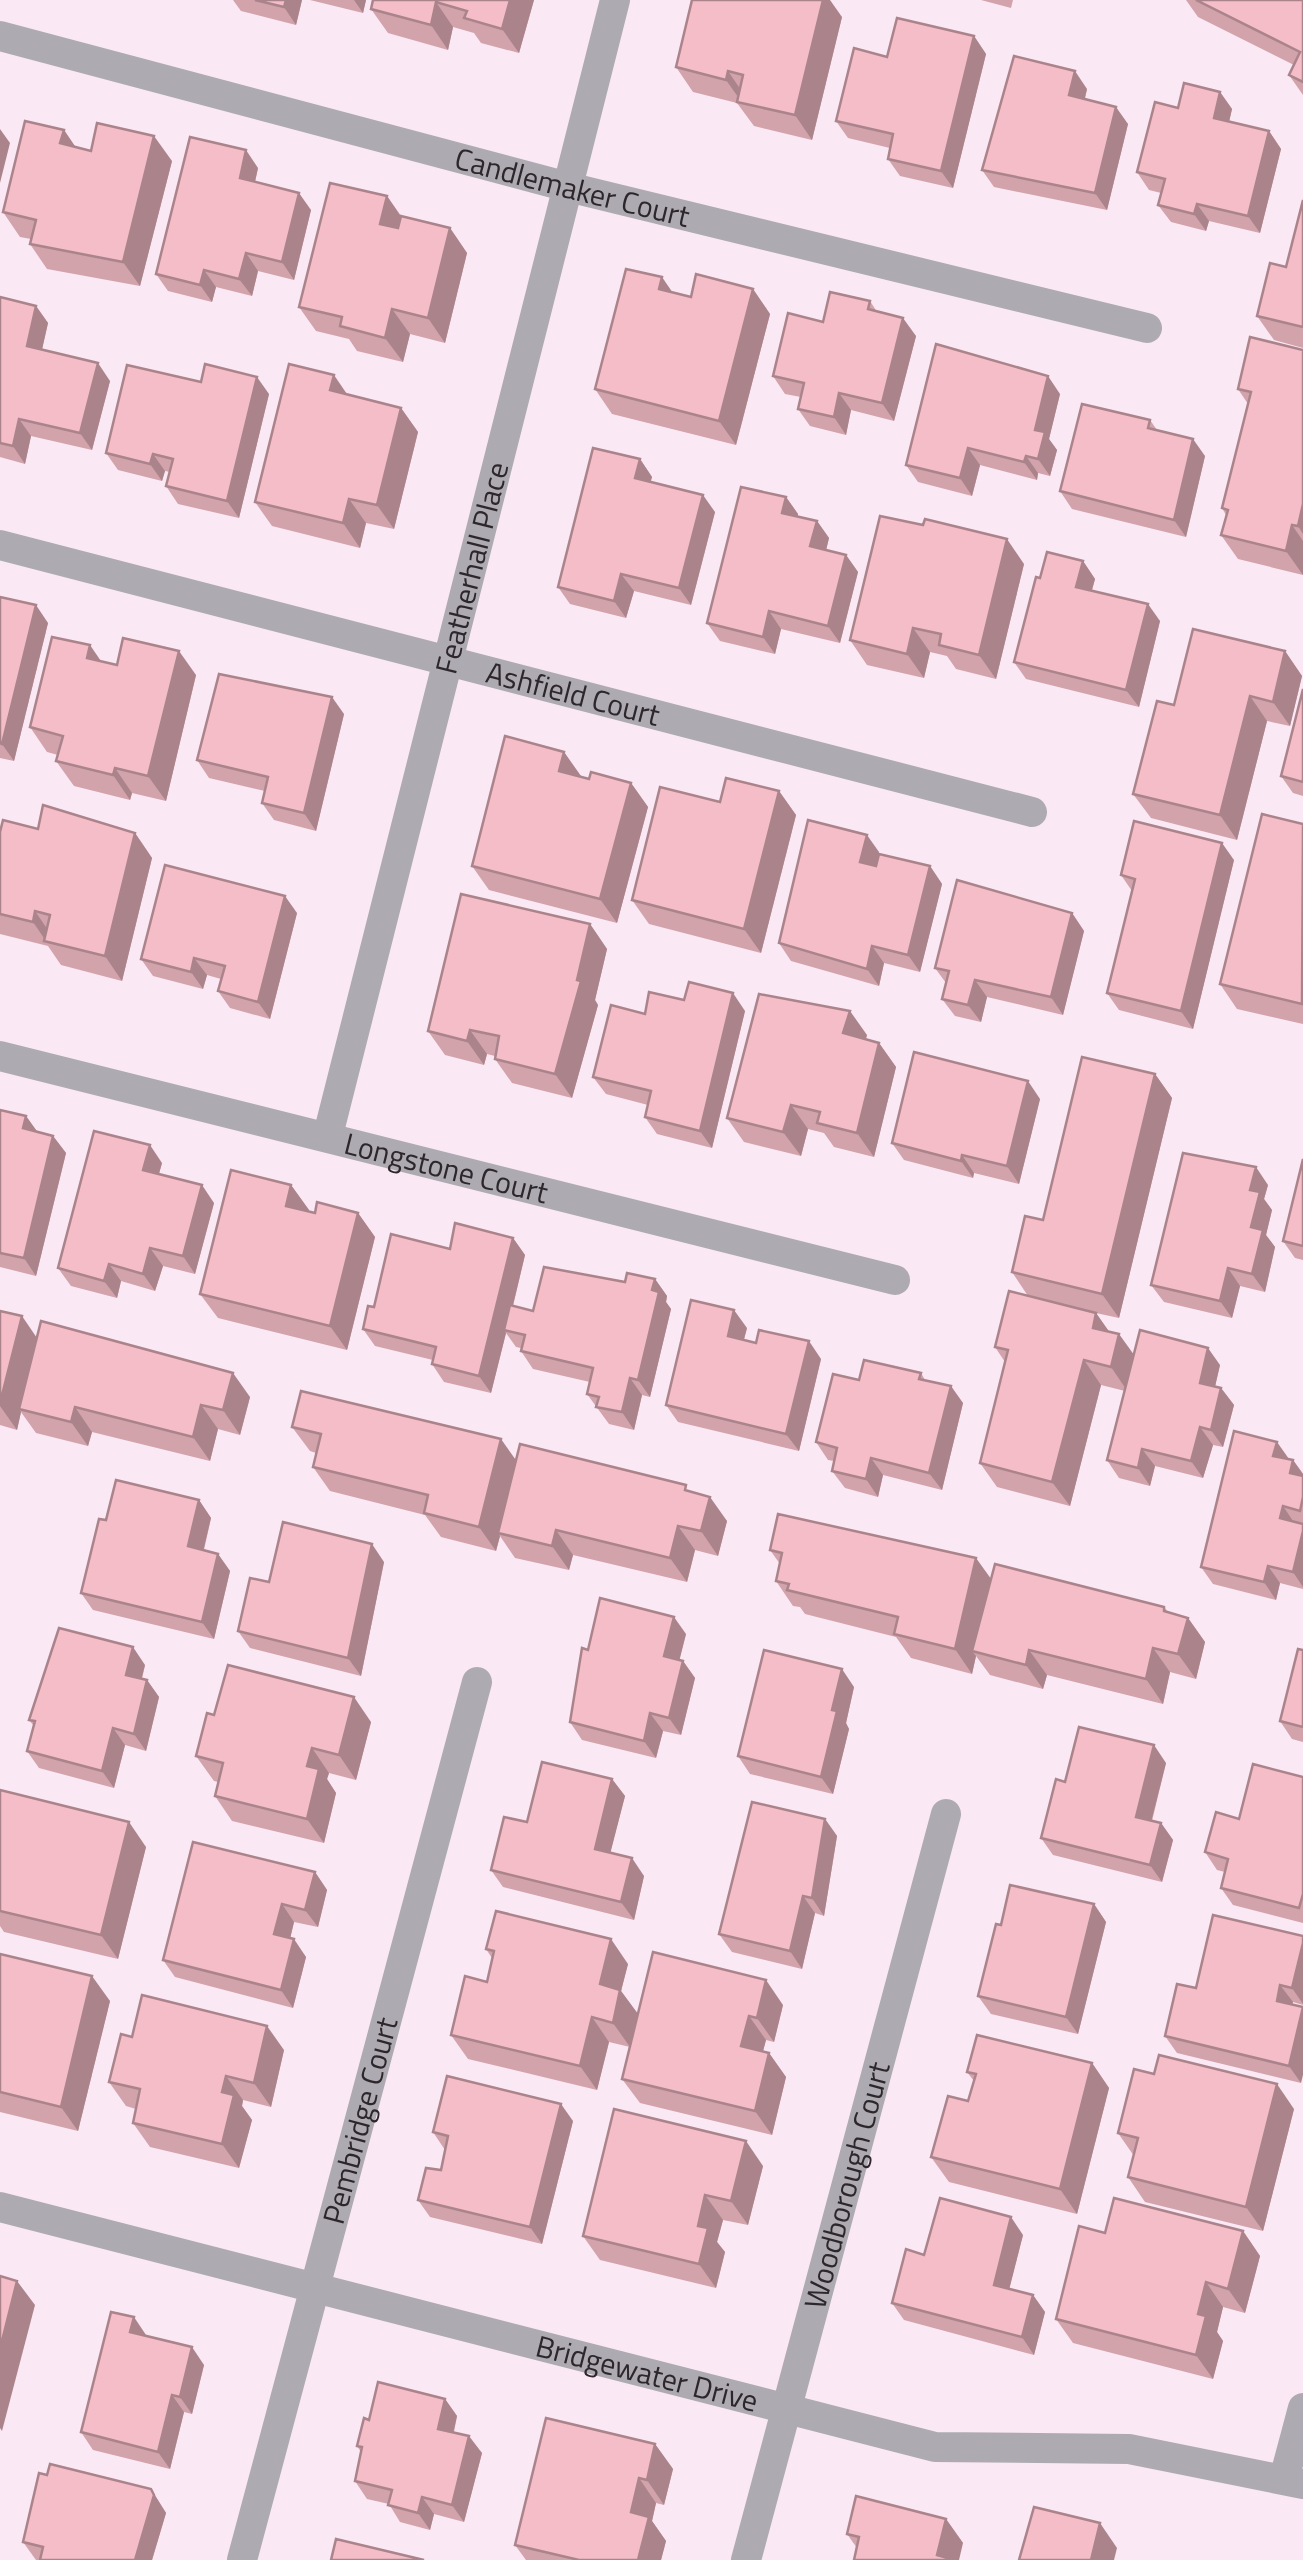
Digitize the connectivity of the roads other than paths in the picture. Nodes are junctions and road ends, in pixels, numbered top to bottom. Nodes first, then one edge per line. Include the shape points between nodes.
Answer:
1 (615, 0) edge
2 (0, 36) edge
3 (568, 187) junction
4 (1147, 328) dead end
5 (0, 545) edge
6 (448, 660) junction
7 (1032, 812) dead end
8 (0, 1056) edge
9 (328, 1135) junction
10 (895, 1280) dead end
11 (477, 1682) dead end
12 (946, 1814) dead end
13 (0, 2206) edge
14 (315, 2288) junction
15 (1303, 2408) edge
16 (786, 2410) junction
17 (1294, 2482) edge
18 (242, 2560) edge
19 (746, 2560) edge

1 - 3 street, Featherhall Place
2 - 3 street, Candlemaker Court
3 - 4 street, Candlemaker Court
3 - 6 street, Featherhall Place
5 - 6 street, Ashfield Court
6 - 7 street, Ashfield Court
6 - 9 street, Featherhall Place
8 - 9 street, Longstone Court
9 - 10 street, Longstone Court
11 - 14 street, Pembridge Court
12 - 16 street, Woodborough Court
13 - 14 street, Bridgewater Drive
14 - 16 street, Bridgewater Drive
14 - 18 street, Pembridge Court
15 - 17 street
16 - 17 street, Bridgewater Drive via 935,2447 1128,2450
16 - 19 street, Woodborough Court

